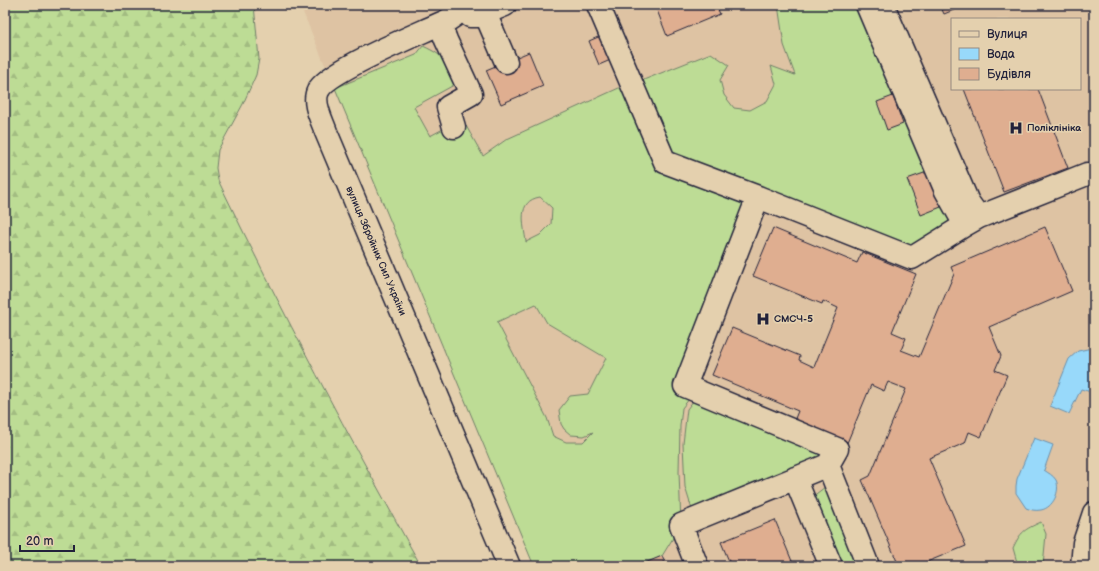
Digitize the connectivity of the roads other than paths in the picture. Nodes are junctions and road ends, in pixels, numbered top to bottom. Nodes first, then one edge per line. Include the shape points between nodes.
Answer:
1 (505, 5) edge
2 (598, 5) edge
3 (867, 5) edge
4 (883, 5) edge
5 (485, 13) junction
6 (452, 15) edge
7 (506, 62) dead end
8 (454, 127) dead end
9 (1087, 174) dead end
10 (758, 198) junction
11 (972, 221) junction
12 (828, 464) junction
13 (795, 478) junction
14 (1094, 513) edge
15 (509, 566) edge
16 (697, 566) edge
17 (831, 566) edge
18 (868, 566) edge
19 (1082, 566) edge

1 - 5 street
2 - 10 street via 665,162
3 - 11 street via 946,191
4 - 11 street via 968,202
5 - 6 street via 478,16
5 - 7 street
6 - 8 street via 446,40 471,94 448,107
6 - 15 street, вулиця Збройних Сил України via 342,71 322,86 316,99 330,139
9 - 11 street
10 - 11 street via 912,258
10 - 12 street via 685,386 837,449
12 - 13 street
12 - 18 street
13 - 16 street via 681,525
13 - 17 street
14 - 19 street via 1084,543

